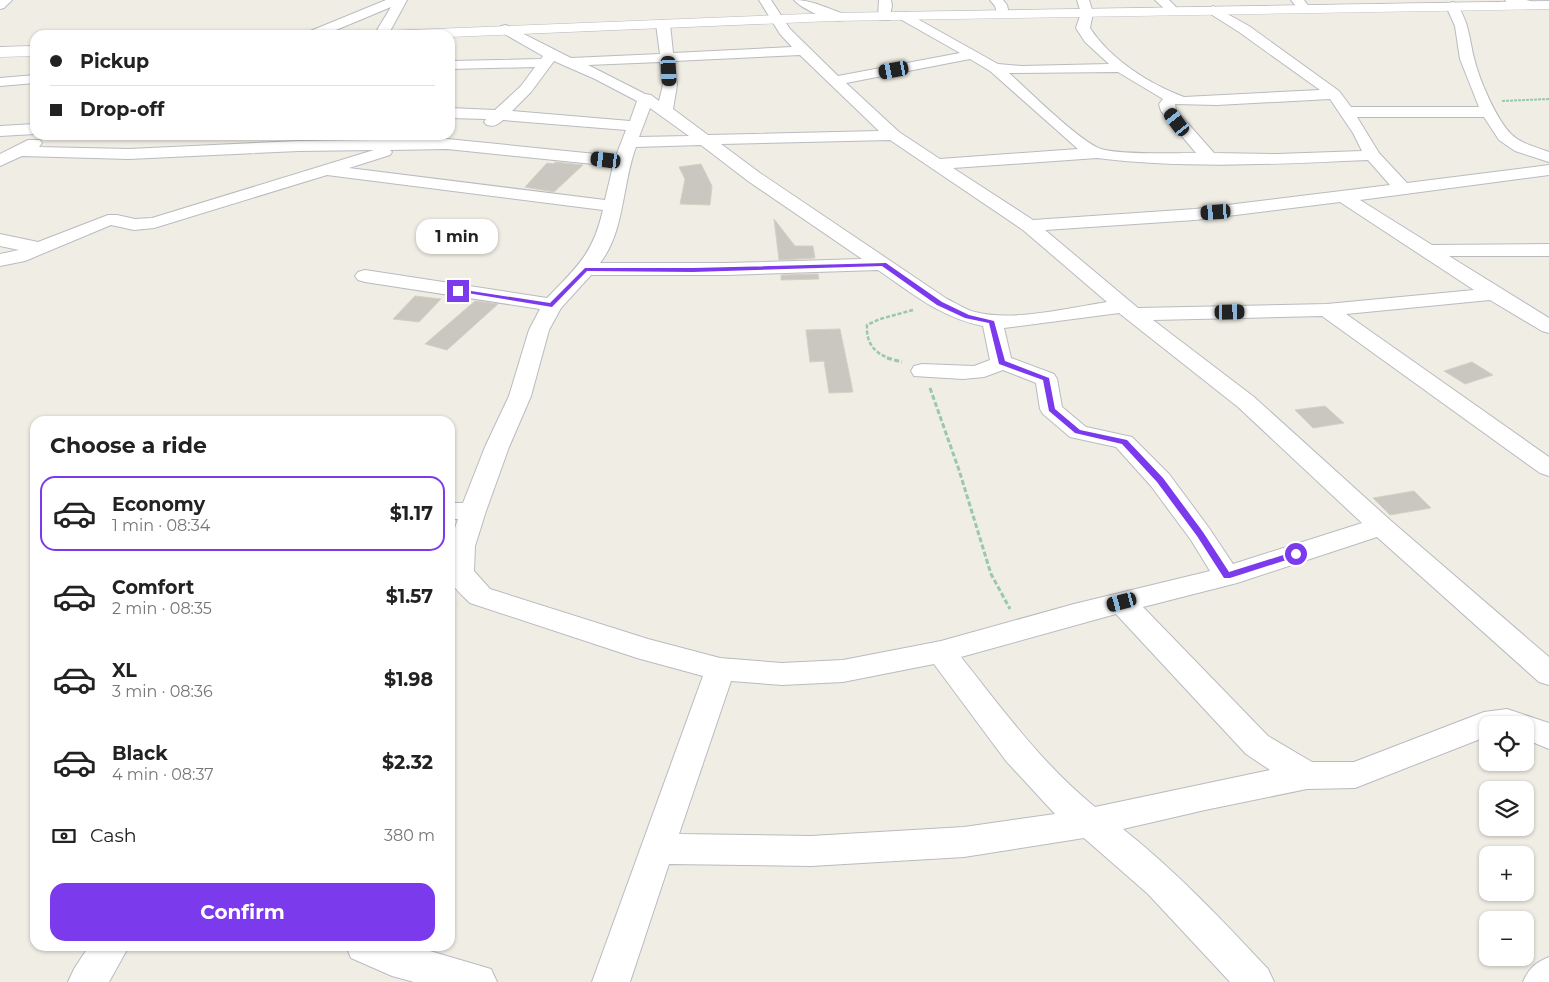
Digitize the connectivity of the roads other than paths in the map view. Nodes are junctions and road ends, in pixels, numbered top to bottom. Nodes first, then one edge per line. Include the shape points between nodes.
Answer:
1 (6, 0) edge
2 (397, 0) edge
3 (401, 0) edge
4 (765, 0) edge
5 (800, 0) edge
6 (885, 0) edge
7 (996, 0) edge
8 (1161, 0) edge
9 (1511, 0) edge
10 (1300, 4) edge
11 (0, 5) edge
12 (1531, 5) junction
13 (1549, 5) edge
14 (1085, 6) edge
15 (1452, 6) junction
16 (1213, 10) junction
17 (1174, 11) junction
18 (1003, 14) junction
19 (884, 16) junction
20 (905, 16) junction
21 (839, 17) junction
22 (777, 20) junction
23 (663, 24) junction
24 (506, 29) junction
25 (325, 30) edge
26 (385, 30) edge
27 (455, 32) edge
28 (30, 51) edge
29 (803, 51) junction
30 (0, 52) edge
31 (972, 55) junction
32 (668, 58) junction
33 (548, 59) junction
34 (568, 62) junction
35 (455, 64) edge
36 (996, 68) junction
37 (1121, 68) junction
38 (30, 79) edge
39 (19, 80) junction
40 (835, 81) junction
41 (0, 82) edge
42 (1334, 94) junction
43 (0, 98) edge
44 (1171, 98) junction
45 (656, 104) junction
46 (1486, 107) junction
47 (1346, 112) junction
48 (455, 113) edge
49 (500, 115) junction
50 (30, 129) edge
51 (0, 131) edge
52 (893, 135) junction
53 (40, 140) edge
54 (200, 140) edge
55 (706, 141) junction
56 (408, 144) junction
57 (629, 144) junction
58 (466, 145) junction
59 (20, 151) junction
60 (189, 152) junction
61 (1097, 153) junction
62 (1372, 155) junction
63 (1549, 157) edge
64 (1210, 159) junction
65 (0, 161) edge
66 (937, 164) junction
67 (1549, 170) edge
68 (327, 171) junction
69 (1402, 188) junction
70 (1344, 197) junction
71 (613, 206) junction
72 (1029, 226) junction
73 (0, 240) edge
74 (38, 248) junction
75 (1549, 250) edge
76 (1426, 251) junction
77 (9, 259) edge
78 (884, 264) junction
79 (0, 266) edge
80 (585, 270) junction
81 (365, 276) dead end
82 (1494, 294) junction
83 (552, 305) junction
84 (1128, 310) junction
85 (1327, 310) junction
86 (992, 322) junction
87 (1549, 327) edge
88 (1001, 362) junction
89 (922, 371) road end
90 (1549, 468) edge
91 (462, 511) edge
92 (1381, 526) junction
93 (1227, 576) junction
94 (455, 579) edge
95 (1122, 602) junction
96 (941, 652) junction
97 (720, 669) junction
98 (1549, 674) edge
99 (1479, 726) edge
100 (1534, 729) edge
101 (1549, 736) edge
102 (1307, 776) junction
103 (1089, 823) junction
104 (657, 849) junction
105 (108, 951) edge
106 (376, 951) edge
107 (1549, 975) edge
108 (88, 982) edge
109 (478, 982) edge
110 (611, 982) edge
111 (1255, 982) edge
112 (1542, 982) edge

1 - 11 street
2 - 25 street
3 - 26 street
4 - 22 street
5 - 21 street
6 - 19 street
7 - 18 street
8 - 17 street
9 - 12 street
10 - 15 street
10 - 16 street
12 - 13 street
12 - 15 street
14 - 17 street
14 - 18 street
14 - 37 street via 1085,31
15 - 46 street via 1462,26 1467,58
16 - 17 street
16 - 42 street
18 - 20 street
19 - 20 street
19 - 21 street
20 - 31 street
21 - 22 street
22 - 23 street
22 - 29 street
23 - 24 street
23 - 32 street
24 - 27 street
24 - 33 street
28 - 30 street
29 - 32 street
29 - 40 street
31 - 36 street
31 - 40 street
32 - 34 street
32 - 45 street via 670,85
33 - 34 street
33 - 35 street
33 - 49 street via 526,89
34 - 45 street
36 - 37 street
36 - 61 street via 1061,127
37 - 44 street
38 - 39 street
39 - 41 street
39 - 43 street
40 - 52 street
42 - 44 street via 1217,101
42 - 47 street
44 - 64 street via 1167,104 1169,111
45 - 55 street
45 - 57 street
46 - 47 street
46 - 63 street via 1512,143
47 - 62 street
48 - 49 street
49 - 57 street
49 - 58 street
50 - 51 street
52 - 55 street
52 - 66 street
53 - 59 street
54 - 60 street
55 - 57 street
55 - 78 street
56 - 58 street
56 - 60 street
56 - 68 street
57 - 58 street
57 - 71 street
59 - 60 street
59 - 65 street
61 - 64 street
61 - 66 street
62 - 64 street
62 - 69 street
66 - 72 street
67 - 69 street
68 - 71 street
68 - 74 street via 154,223 134,225 108,220
69 - 70 street
70 - 72 street via 1216,212
70 - 76 street
71 - 80 street via 598,253
72 - 84 street
73 - 74 street
74 - 77 street
75 - 76 street
76 - 82 street
77 - 79 street
78 - 80 street
78 - 86 street via 940,303 967,316
80 - 83 street
81 - 83 street
82 - 85 street
82 - 87 street
83 - 91 street via 539,330 520,396
84 - 85 street
84 - 86 street
84 - 92 street via 1246,402
85 - 90 street
86 - 88 street
88 - 89 street via 993,369
88 - 93 street via 1046,379 1051,409 1078,432 1124,442 1160,480
91 - 94 street via 462,546
92 - 93 street
92 - 98 street
93 - 95 street
94 - 97 street via 490,600 647,650
95 - 96 street
95 - 102 street via 1256,745
96 - 97 street via 843,671 782,674
96 - 103 street via 1012,747
97 - 104 street
99 - 102 street via 1355,775
100 - 101 street
102 - 103 street
103 - 104 street via 964,842 811,851
103 - 111 street via 1126,852 1200,921
104 - 110 street
105 - 108 street
106 - 109 street
107 - 112 street

